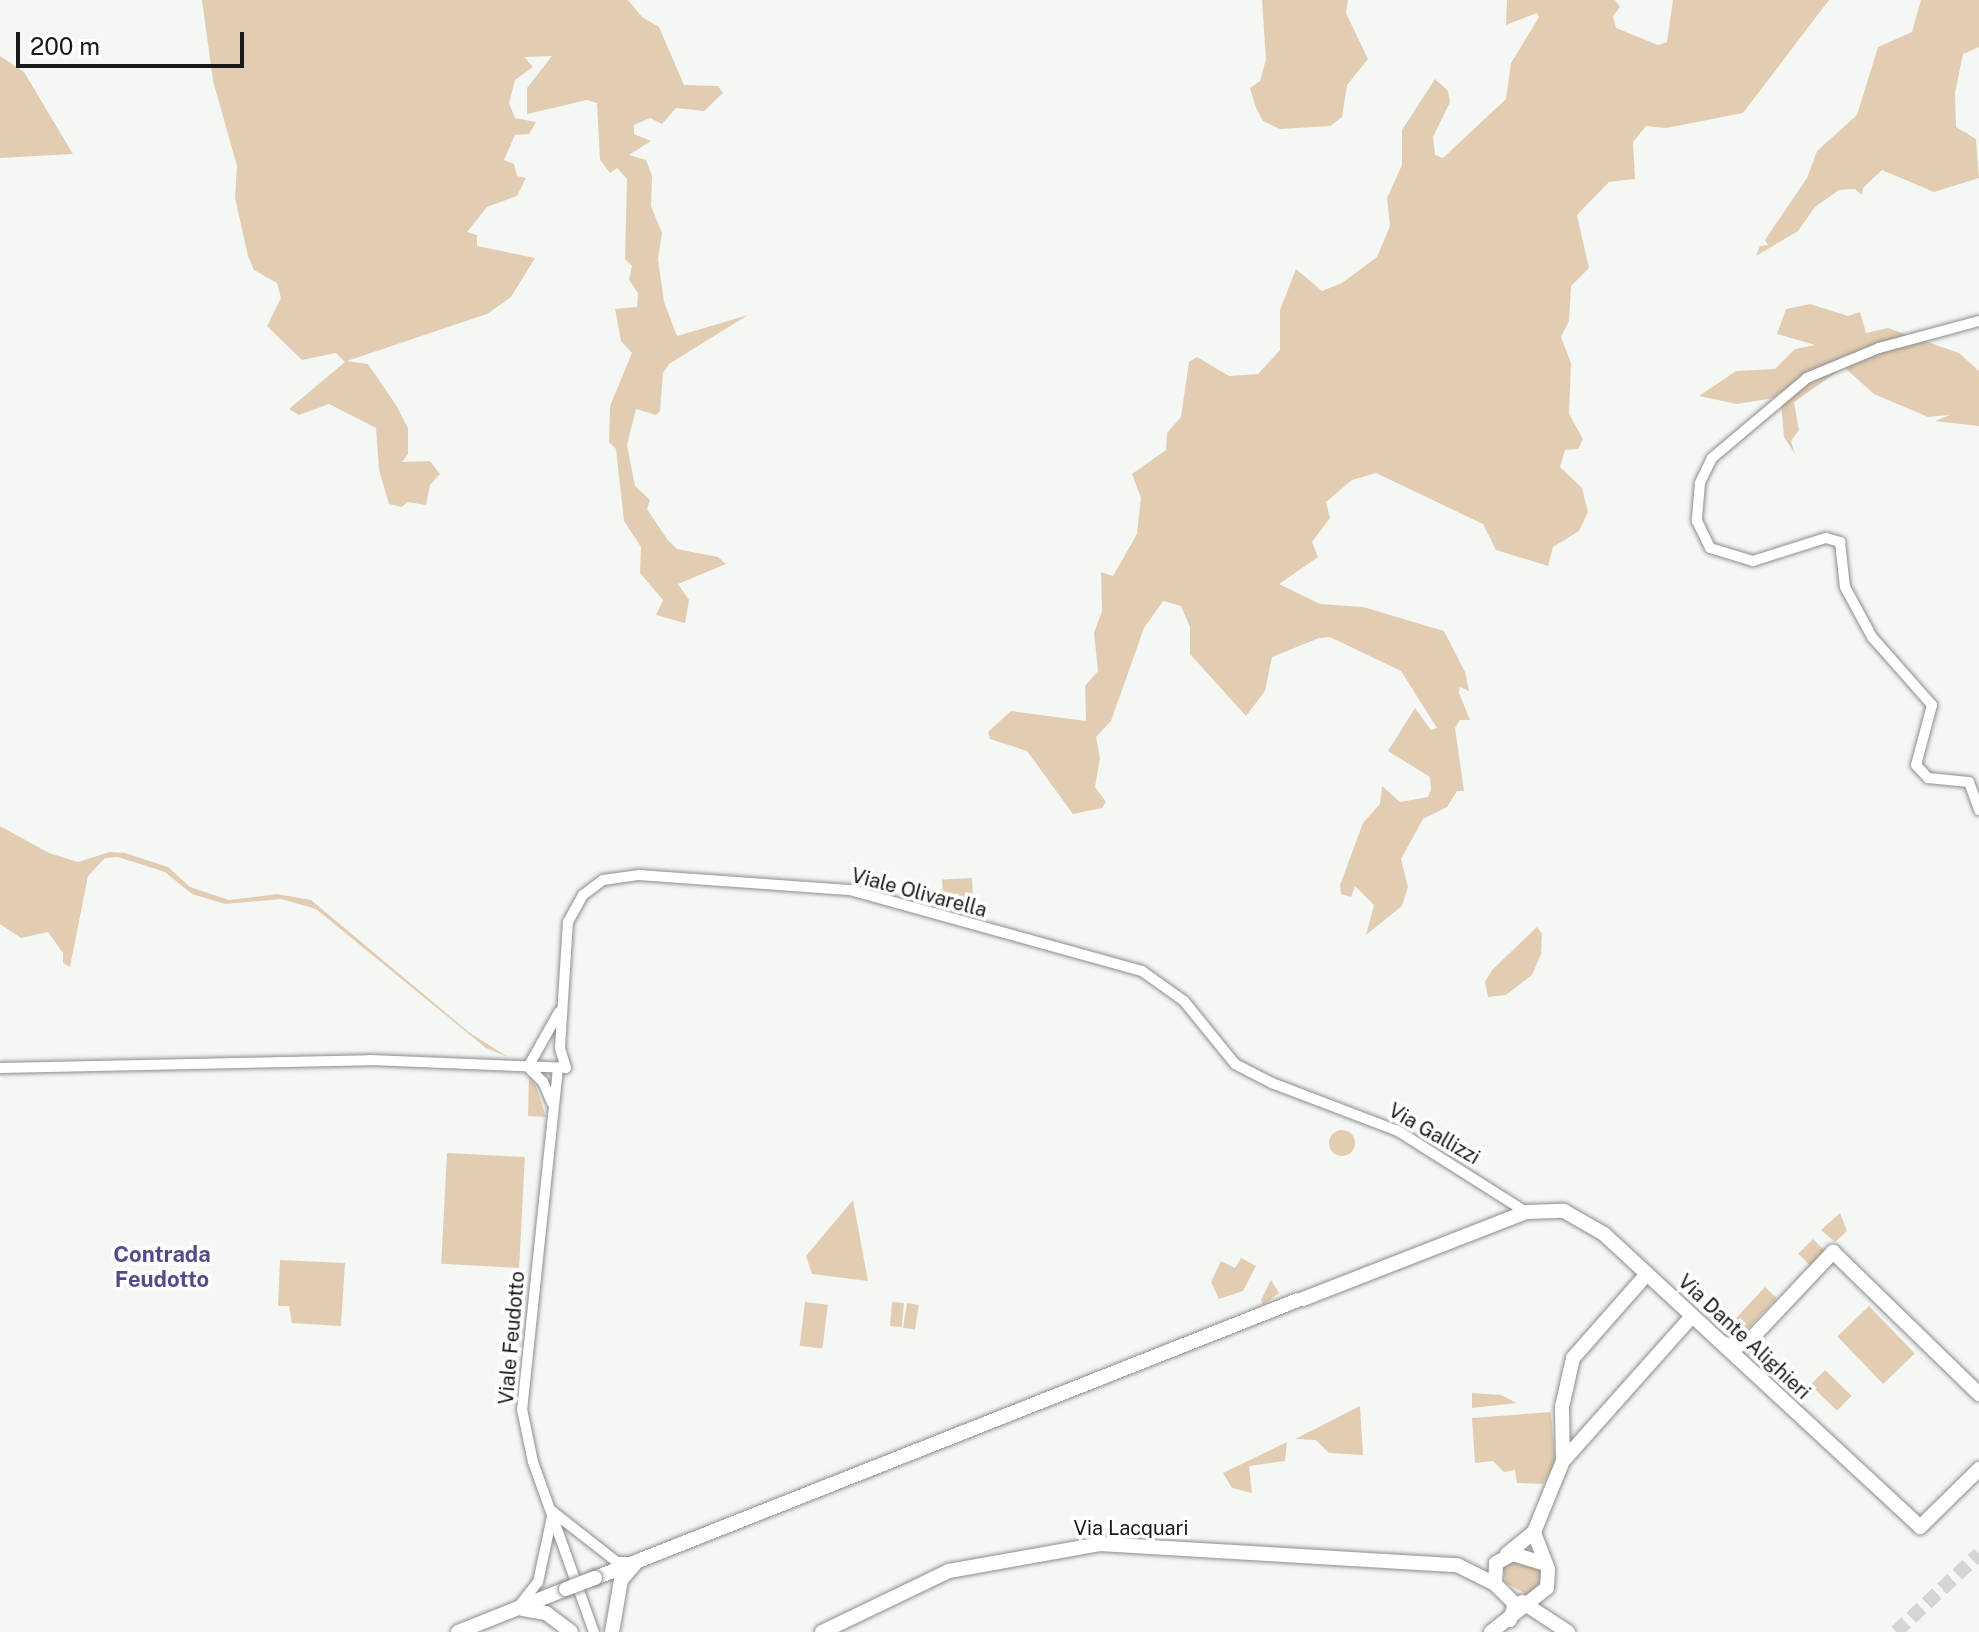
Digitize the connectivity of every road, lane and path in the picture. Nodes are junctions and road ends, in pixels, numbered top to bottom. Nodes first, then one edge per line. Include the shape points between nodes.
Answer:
1 (1979, 321) edge
2 (1979, 810) edge
3 (561, 1009) junction
4 (537, 1046) junction
5 (560, 1048) junction
6 (528, 1067) junction
7 (0, 1068) edge
8 (557, 1068) junction
9 (1319, 1098) joint
10 (553, 1101) junction
11 (1526, 1212) junction
12 (1647, 1274) junction
13 (1692, 1316) junction
14 (1719, 1341) junction
15 (1979, 1394) edge
16 (1563, 1461) junction
17 (1979, 1469) edge
18 (553, 1512) junction
19 (1534, 1532) junction
20 (1504, 1556) junction
21 (637, 1562) junction
22 (1546, 1564) junction
23 (1457, 1565) junction
24 (1500, 1589) junction
25 (1530, 1605) junction
26 (514, 1610) junction
27 (1509, 1620) junction
28 (458, 1632) edge
29 (571, 1632) edge
30 (594, 1632) edge
31 (612, 1632) edge
32 (822, 1632) edge
33 (1491, 1632) edge
34 (1568, 1632) edge

1 - 2 street via 1879,348 1807,378 1712,458 1700,483 1697,521 1710,548 1753,561 1826,538 1840,542 1845,587 1872,637 1932,705 1916,765 1928,778 1969,782
3 - 4 street, Viale Olivarella
3 - 5 street, Viale Olivarella
3 - 9 street, Viale Olivarella via 568,922 583,895 603,880 640,875 850,890 1142,971 1184,1001 1235,1064
4 - 5 street
4 - 6 street, Viale Olivarella
5 - 8 street, Viale Olivarella
6 - 7 street via 370,1060
6 - 8 street
6 - 10 street
8 - 10 street, Viale Feudotto
9 - 11 street, Via Gallizzi via 1398,1131
10 - 18 street, Viale Feudotto via 522,1409 533,1462
11 - 12 main road, Via Dante Alighieri via 1544,1208 1583,1218
11 - 21 main road
12 - 13 main road, Via Dante Alighieri
12 - 16 main road via 1573,1358 1562,1407
13 - 14 main road, Via Dante Alighieri
13 - 16 main road
14 - 15 main road via 1736,1347 1751,1339 1826,1255 1841,1258
14 - 17 main road, Via Dante Alighieri via 1920,1527
16 - 19 main road
18 - 21 street via 617,1562
18 - 26 street via 538,1582
18 - 30 street, Viale Feudotto
19 - 20 main road
19 - 22 main road
20 - 22 main road
20 - 23 main road, Via Lacquari
20 - 24 main road via 1493,1570
21 - 26 main road, bridge
21 - 31 main road via 621,1580
22 - 25 main road via 1547,1588
23 - 24 main road, Via Lacquari
23 - 32 main road, Via Lacquari via 1271,1551 1084,1546 949,1571
24 - 25 main road
24 - 27 main road via 1516,1609
25 - 27 main road
25 - 34 main road
26 - 28 main road
26 - 29 main road via 535,1608
27 - 33 main road

